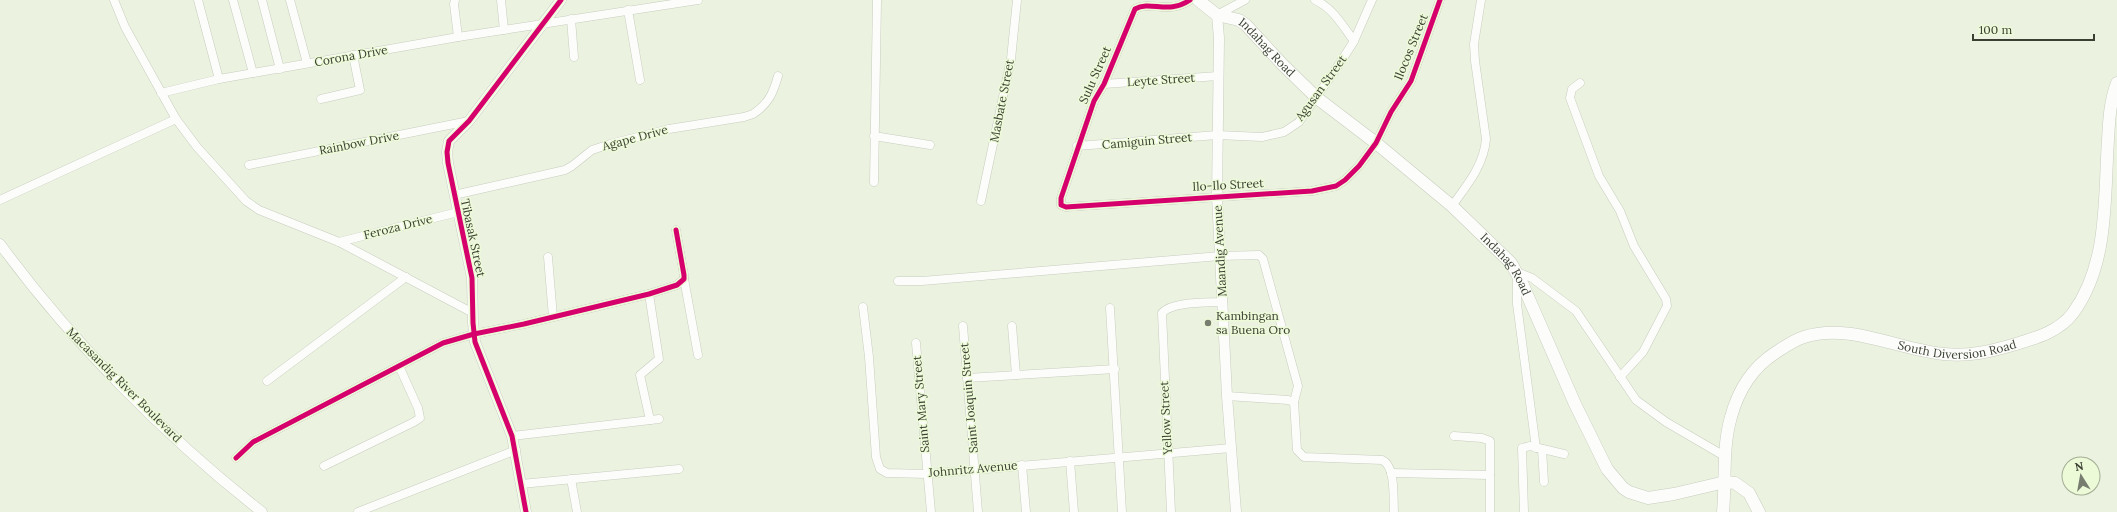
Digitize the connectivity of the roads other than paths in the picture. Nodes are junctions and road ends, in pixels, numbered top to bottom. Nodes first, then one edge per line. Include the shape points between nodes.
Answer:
1 (114, 0) edge
2 (198, 0) edge
3 (233, 0) edge
4 (262, 0) edge
5 (290, 0) edge
6 (455, 0) edge
7 (501, 0) edge
8 (561, 0) edge
9 (698, 0) edge
10 (877, 0) edge
11 (1017, 0) edge
12 (1190, 0) edge
13 (1198, 0) edge
14 (1245, 0) edge
15 (1315, 0) edge
16 (1372, 0) edge
17 (1440, 0) edge
18 (1481, 0) edge
19 (670, 2) edge
20 (628, 10) junction
21 (1217, 15) junction
22 (571, 19) junction
23 (543, 23) junction
24 (504, 30) junction
25 (458, 37) junction
26 (1354, 41) junction
27 (353, 55) junction
28 (574, 57) dead end
29 (307, 63) junction
30 (280, 69) junction
31 (254, 73) junction
32 (778, 76) dead end
33 (1218, 76) junction
34 (219, 79) junction
35 (640, 80) dead end
36 (1580, 83) dead end
37 (2117, 83) edge
38 (1104, 84) junction
39 (161, 93) junction
40 (1317, 98) junction
41 (321, 99) dead end
42 (176, 119) junction
43 (469, 121) junction
44 (1217, 135) junction
45 (874, 136) junction
46 (1376, 143) junction
47 (930, 145) dead end
48 (1078, 146) junction
49 (249, 165) dead end
50 (874, 182) dead end
51 (454, 195) junction
52 (1217, 196) junction
53 (0, 200) edge
54 (982, 201) dead end
55 (1061, 205) joint
56 (1452, 206) junction
57 (458, 212) junction
58 (676, 230) dead end
59 (339, 242) junction
60 (0, 244) edge
61 (1220, 256) junction
62 (548, 257) dead end
63 (1517, 272) junction
64 (406, 277) junction
65 (684, 279) junction
66 (898, 281) dead end
67 (649, 294) junction
68 (1223, 302) junction
69 (863, 307) dead end
70 (1110, 308) dead end
71 (473, 313) junction
72 (553, 317) junction
73 (963, 326) dead end
74 (1012, 326) dead end
75 (474, 334) junction
76 (916, 343) dead end
77 (698, 355) dead end
78 (399, 366) junction
79 (1114, 369) junction
80 (1016, 375) junction
81 (1620, 377) junction
82 (967, 378) junction
83 (267, 381) dead end
84 (1227, 396) junction
85 (1294, 402) junction
86 (659, 419) dead end
87 (650, 420) junction
88 (512, 436) junction
89 (1454, 436) dead end
90 (1231, 448) junction
91 (1539, 449) junction
92 (516, 450) junction
93 (1168, 454) junction
94 (1564, 454) dead end
95 (1118, 457) junction
96 (1726, 457) junction
97 (236, 458) dead end
98 (1070, 461) junction
99 (1022, 465) junction
100 (324, 466) dead end
101 (679, 469) dead end
102 (975, 469) junction
103 (1391, 473) junction
104 (927, 474) junction
105 (1490, 475) junction
106 (571, 479) junction
107 (1544, 482) dead end
108 (1725, 482) junction
109 (521, 484) junction
110 (381, 508) edge
111 (262, 512) edge
112 (358, 512) edge
113 (526, 512) edge
114 (577, 512) edge
115 (931, 512) edge
116 (978, 512) edge
117 (1026, 512) edge
118 (1074, 512) edge
119 (1122, 512) edge
120 (1171, 512) edge
121 (1236, 512) edge
122 (1394, 512) edge
123 (1490, 512) edge
124 (1524, 512) edge
125 (1723, 512) edge
126 (1759, 512) edge

1 - 39 street via 125,27
2 - 34 street
3 - 31 street
4 - 30 street
5 - 29 street
6 - 25 street
7 - 24 street
8 - 23 street, Tibasak Street
9 - 19 street, Corona Drive
10 - 45 street
11 - 54 street, Masbate Street via 1010,59
12 - 38 street, Sulu Street via 1179,6 1167,8 1147,5 1135,9
13 - 21 main road, Indahag Road
14 - 21 street
15 - 26 street via 1331,11
16 - 26 street, Agusan Street
17 - 46 street, Ilocos Street via 1411,81 1391,112
18 - 56 street via 1474,44 1485,148 1473,175
19 - 20 street, Corona Drive
20 - 22 street, Corona Drive
20 - 35 street
21 - 33 street, Maandig Avenue
21 - 40 main road, Indahag Road via 1239,20 1246,25
22 - 23 street, Corona Drive
22 - 28 street
23 - 24 street, Corona Drive
23 - 43 street, Tibasak Street
24 - 25 street, Corona Drive
25 - 27 street, Corona Drive
26 - 40 street, Agusan Street
27 - 29 street, Corona Drive
27 - 41 street via 360,90
29 - 30 street, Corona Drive
30 - 31 street, Corona Drive
31 - 34 street, Corona Drive
32 - 51 street, Agape Drive via 774,92 768,102 753,114 636,136 592,150 565,170
33 - 38 street, Leyte Street
33 - 44 street, Maandig Avenue
34 - 39 street, Corona Drive
36 - 81 street via 1572,89 1570,98 1599,176 1620,211 1634,246 1667,306 1643,352
37 - 96 main road, South Diversion Road via 2109,118 2097,262 2091,284 2071,315 2044,334 1997,350 1976,354 1945,354 1853,335 1820,334 1804,337 1771,356 1754,371 1742,388 1731,418
38 - 48 street, Sulu Street via 1094,101
39 - 42 street
40 - 44 street, Agusan Street via 1292,128 1275,135
40 - 46 main road, Indahag Road
42 - 53 street
42 - 59 street via 197,147 246,201 259,210
43 - 49 street, Rainbow Drive
43 - 51 street, Tibasak Street via 452,137 448,146 448,163
44 - 48 street, Camiguin Street
44 - 52 street, Maandig Avenue
45 - 47 street
45 - 50 street
46 - 52 street, Ilo-Ilo Street via 1351,175 1336,186 1312,191
46 - 56 main road, Indahag Road
48 - 55 street, Sulu Street
51 - 57 street, Tibasak Street
52 - 55 street, Ilo-Ilo Street via 1066,207
52 - 61 street, Maandig Avenue
56 - 63 main road, Indahag Road via 1511,263
57 - 59 street, Feroza Drive
57 - 71 street, Tibasak Street via 472,278
58 - 65 street
59 - 64 street
60 - 111 street, Macasandig River Boulevard via 55,314 127,392
61 - 66 street
61 - 68 street, Maandig Avenue
61 - 85 street via 1257,254 1263,259 1298,386
62 - 72 street
63 - 81 street via 1532,278 1576,311
63 - 91 street via 1517,304
63 - 108 main road, Indahag Road via 1575,404 1607,469 1623,488 1648,498
64 - 71 street
64 - 83 street
65 - 67 street via 677,285
65 - 77 street
67 - 72 street
67 - 87 street via 659,359 640,375
68 - 84 street, Maandig Avenue
68 - 93 street, Yellow Street via 1169,307 1162,313
69 - 104 street, Johnritz Avenue via 878,465 884,472 892,475
70 - 79 street
71 - 75 street, Tibasak Street
72 - 75 street
73 - 82 street, Saint Joaquin Street
74 - 80 street
75 - 78 street via 444,343
75 - 88 street, Tibasak Street
76 - 104 street, Saint Mary Street
78 - 97 street via 253,442
78 - 100 street via 420,418
79 - 80 street
79 - 95 street
80 - 82 street
81 - 96 street via 1642,405
82 - 102 street, Saint Joaquin Street
84 - 85 street
84 - 90 street, Maandig Avenue
85 - 103 street via 1297,450 1304,457 1382,460 1390,466
86 - 87 street
87 - 88 street
88 - 92 street, Tibasak Street
89 - 105 street via 1490,441
90 - 93 street, Johnritz Avenue
90 - 121 street, Maandig Avenue
91 - 94 street
91 - 107 street
91 - 124 street via 1527,446 1522,449
92 - 109 street, Tibasak Street
92 - 110 street
93 - 95 street, Johnritz Avenue
93 - 120 street, Yellow Street
95 - 98 street, Johnritz Avenue
95 - 119 street
96 - 108 main road, South Diversion Road
98 - 99 street, Johnritz Avenue
98 - 118 street
99 - 102 street, Johnritz Avenue
99 - 117 street
101 - 106 street
102 - 104 street, Johnritz Avenue
102 - 116 street, Saint Joaquin Street
103 - 105 street
103 - 122 street
104 - 115 street, Saint Mary Street
105 - 123 street
106 - 109 street
106 - 114 street
108 - 125 main road, South Diversion Road
108 - 126 main road, Indahag Road via 1745,488
109 - 113 street, Tibasak Street
110 - 112 street

